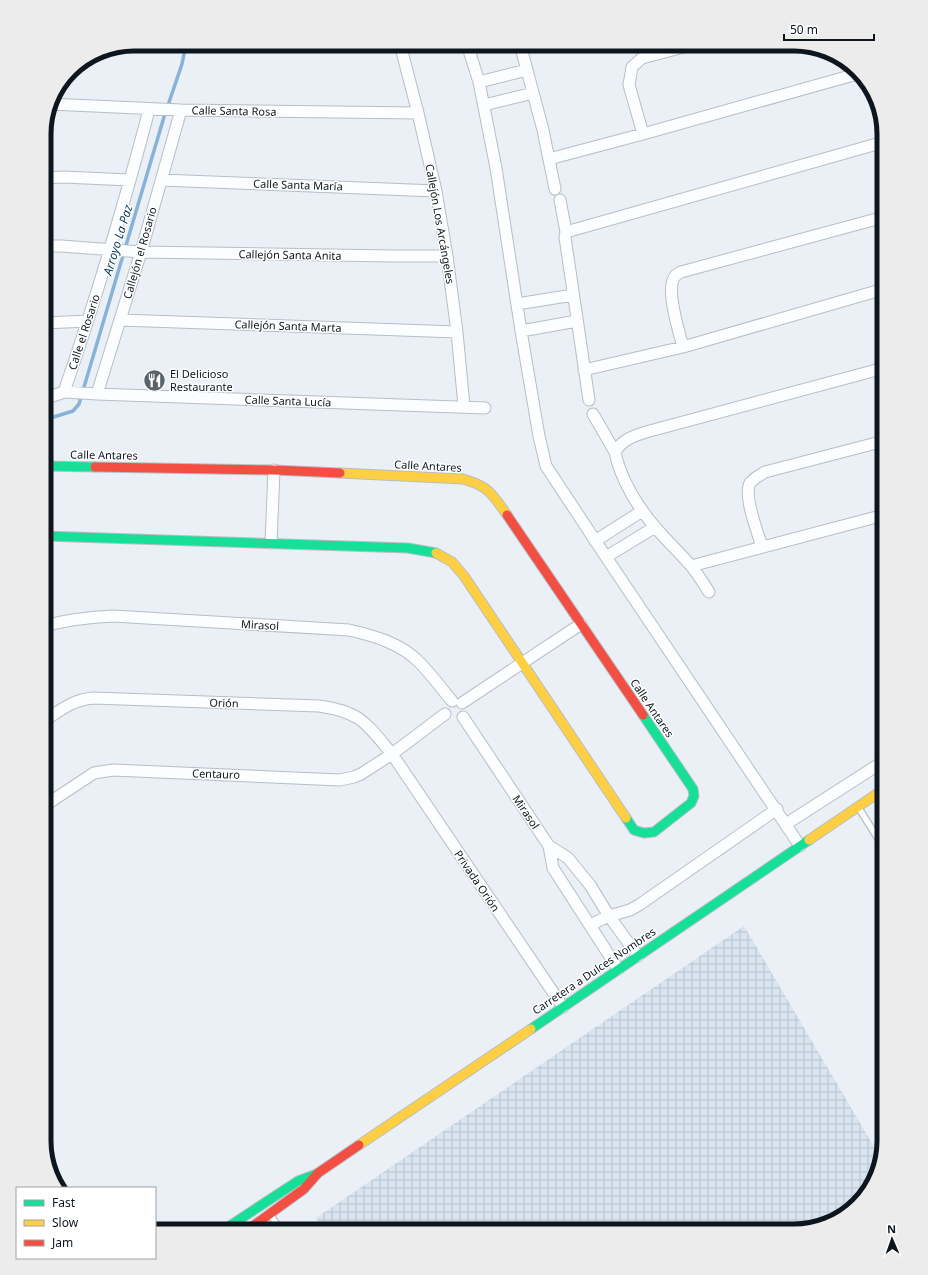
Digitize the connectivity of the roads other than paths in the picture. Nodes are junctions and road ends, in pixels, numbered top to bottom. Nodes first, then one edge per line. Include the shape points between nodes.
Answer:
1 (402, 51) edge
2 (468, 51) edge
3 (522, 51) edge
4 (668, 51) edge
5 (527, 70) junction
6 (853, 75) edge
7 (479, 82) junction
8 (533, 93) junction
9 (56, 104) edge
10 (484, 105) junction
11 (152, 110) junction
12 (177, 110) junction
13 (418, 114) junction
14 (643, 134) junction
15 (877, 144) edge
16 (549, 159) junction
17 (51, 178) edge
18 (130, 180) junction
19 (160, 180) junction
20 (555, 189) dead end
21 (436, 191) junction
22 (560, 200) dead end
23 (877, 219) edge
24 (566, 232) junction
25 (51, 246) edge
26 (111, 250) junction
27 (137, 252) junction
28 (447, 256) junction
29 (877, 291) edge
30 (573, 295) junction
31 (517, 304) junction
32 (120, 320) junction
33 (88, 321) junction
34 (577, 321) junction
35 (51, 323) edge
36 (521, 331) junction
37 (457, 332) junction
38 (683, 347) junction
39 (584, 370) junction
40 (877, 370) edge
41 (66, 392) junction
42 (95, 394) junction
43 (51, 397) edge
44 (589, 400) dead end
45 (464, 406) junction
46 (485, 408) dead end
47 (593, 414) dead end
48 (877, 443) edge
49 (615, 452) junction
50 (51, 466) edge
51 (274, 470) junction
52 (642, 511) junction
53 (877, 517) edge
54 (655, 527) junction
55 (51, 536) edge
56 (595, 541) junction
57 (271, 543) junction
58 (762, 547) junction
59 (606, 557) junction
60 (691, 566) junction
61 (709, 592) dead end
62 (51, 624) edge
63 (581, 624) junction
64 (522, 664) junction
65 (457, 702) junction
66 (445, 714) junction
67 (51, 716) edge
68 (463, 717) junction
69 (392, 754) junction
70 (877, 766) edge
71 (877, 794) edge
72 (51, 801) edge
73 (858, 807) junction
74 (777, 809) junction
75 (786, 824) junction
76 (877, 837) edge
77 (549, 846) junction
78 (800, 846) junction
79 (609, 916) junction
80 (590, 925) junction
81 (638, 956) junction
82 (618, 969) junction
83 (563, 1008) junction
84 (318, 1174) junction
85 (270, 1214) junction
86 (232, 1224) edge
87 (256, 1224) edge
88 (276, 1224) edge

1 - 13 street, Callejón Los Arcángeles
2 - 7 street
3 - 5 street
4 - 14 street via 642,58 632,67 629,85
5 - 7 street
5 - 8 street
6 - 14 street
7 - 10 street
8 - 10 street
8 - 16 street
9 - 11 street, Calle Santa Rosa
10 - 31 street
11 - 12 street, Calle Santa Rosa
11 - 18 street, Calle el Rosario
12 - 13 street, Calle Santa Rosa
12 - 19 street, Callejón el Rosario
13 - 21 street, Callejón Los Arcángeles
14 - 16 street
15 - 24 street
16 - 20 street
17 - 18 street
18 - 26 street, Calle el Rosario
19 - 21 street, Calle Santa María
19 - 27 street, Callejón el Rosario
21 - 28 street, Callejón Los Arcángeles
22 - 24 street
23 - 38 street via 676,275 671,285 671,297
24 - 30 street
25 - 26 street, Callejón Santa Anita
26 - 27 street, Callejón Santa Anita
26 - 33 street, Calle el Rosario
27 - 28 street, Callejón Santa Anita
27 - 32 street, Callejón el Rosario
28 - 37 street, Callejón Los Arcángeles
29 - 38 street
30 - 31 street
30 - 34 street
31 - 36 street
32 - 37 street, Callejón Santa Marta
32 - 42 street, Callejón el Rosario
33 - 35 street
33 - 41 street, Calle el Rosario
34 - 36 street
34 - 39 street
36 - 56 street via 546,466
37 - 45 street, Callejón Los Arcángeles
38 - 39 street
39 - 44 street
40 - 49 street via 646,432 619,445
41 - 42 street, Calle Santa Lucía
41 - 43 street, Calle Santa Lucía
42 - 45 street, Calle Santa Lucía
45 - 46 street, Calle Santa Lucía
47 - 49 street
48 - 58 street via 757,476 751,482 748,494
49 - 52 street via 623,478
50 - 51 street, Calle Antares
51 - 57 street
51 - 63 street, Calle Antares via 458,478 482,485 492,493
52 - 54 street
52 - 56 street
53 - 58 street
54 - 59 street
54 - 60 street
55 - 57 street
56 - 59 street
57 - 64 street via 408,548 441,554 464,576
58 - 60 street
59 - 74 street
60 - 61 street
62 - 65 street, Mirasol via 86,617 113,616 349,630 399,646 419,662
63 - 64 street
63 - 64 street, Calle Antares via 693,789 694,799 691,804 654,832 640,834 634,830
64 - 65 street
65 - 66 street via 447,704
65 - 68 street via 465,707
66 - 68 street via 453,721
66 - 69 street, Centauro
67 - 69 street, Orión via 71,703 93,698 319,706 354,715 369,726
68 - 77 street, Mirasol
69 - 72 street, Centauro via 354,777 340,780 102,771 86,778
69 - 83 street, Privada Orión
70 - 75 street
71 - 73 street, Carretera a Dulces Nombres
73 - 76 lane
73 - 78 street, Carretera a Dulces Nombres
74 - 75 street
74 - 79 street via 639,905
75 - 78 street
77 - 79 street, Mirasol via 568,858
77 - 80 street, Mirasol via 553,868
78 - 81 street, Carretera a Dulces Nombres
79 - 80 street
79 - 81 street, Mirasol
80 - 82 street, Mirasol
81 - 82 street, Carretera a Dulces Nombres
82 - 83 street, Carretera a Dulces Nombres
83 - 84 street, Carretera a Dulces Nombres
84 - 85 street, Carretera a Dulces Nombres via 304,1189
84 - 86 street, Carretera a Dulces Nombres via 298,1180
85 - 87 street, Carretera a Dulces Nombres
85 - 88 lane

